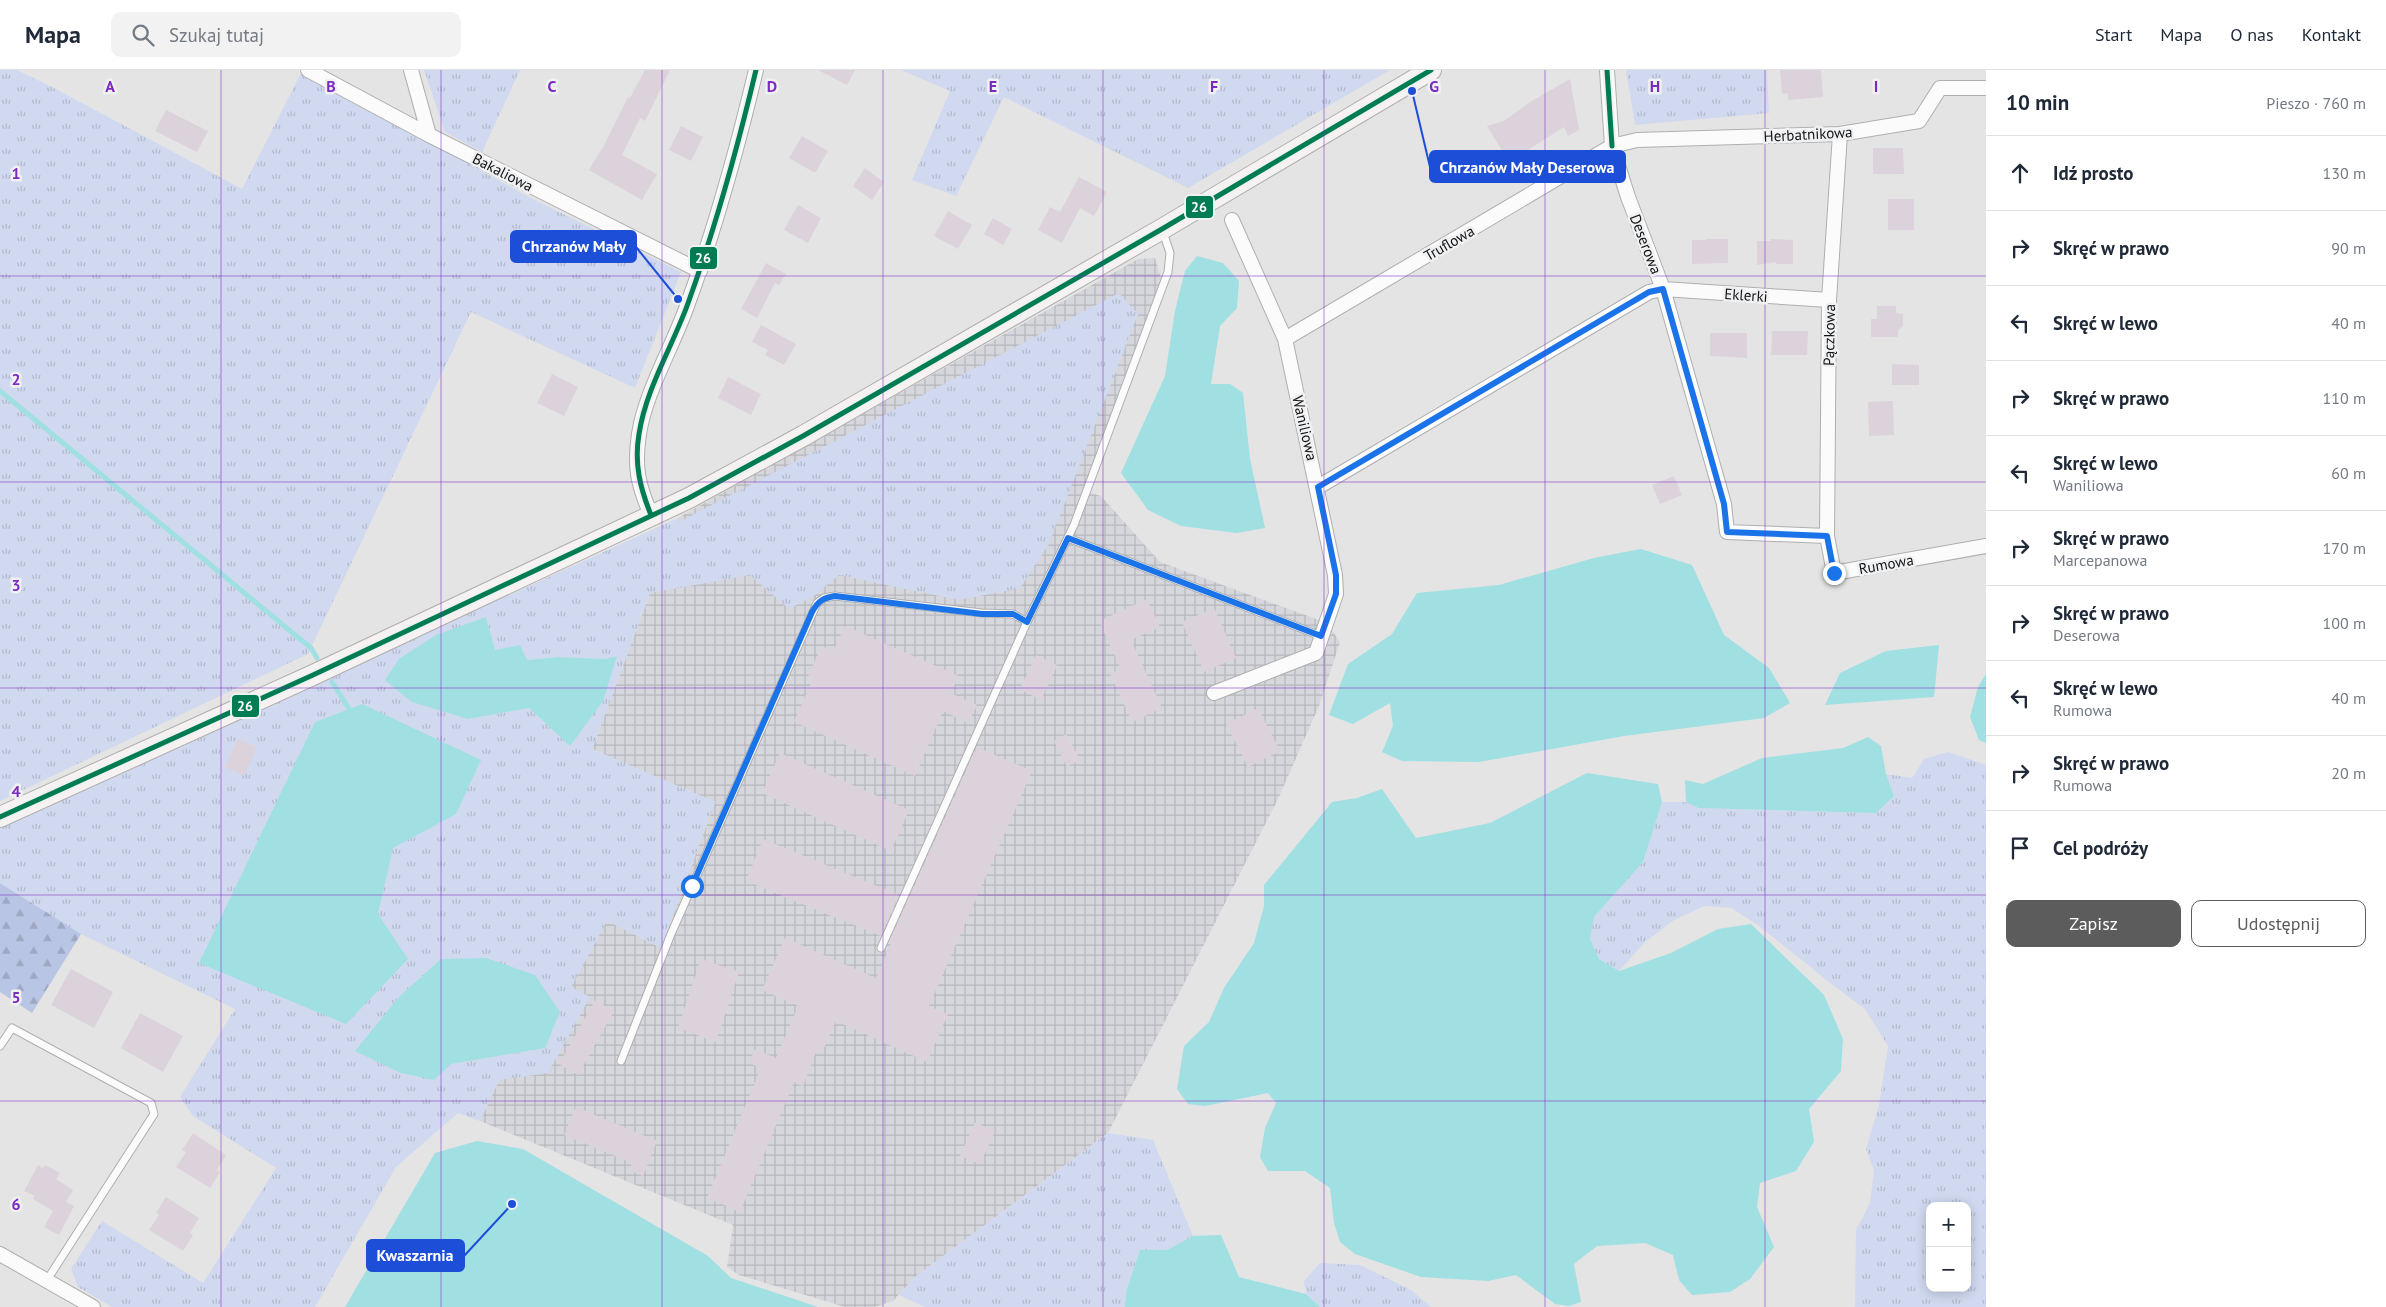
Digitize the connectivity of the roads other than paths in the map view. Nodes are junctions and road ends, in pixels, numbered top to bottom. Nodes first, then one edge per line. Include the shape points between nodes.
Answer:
1 (308, 70) edge
2 (411, 70) edge
3 (756, 70) edge
4 (1431, 70) edge
5 (1606, 70) edge
6 (1986, 88) edge
7 (1840, 134) junction
8 (429, 135) junction
9 (1612, 146) junction
10 (1232, 220) dead end
11 (1162, 229) junction
12 (700, 271) junction
13 (1663, 289) junction
14 (1830, 300) junction
15 (1285, 339) junction
16 (1318, 487) junction
17 (651, 515) junction
18 (1827, 536) junction
19 (1068, 538) junction
20 (1986, 546) edge
21 (1027, 622) junction
22 (1321, 636) junction
23 (1214, 693) dead end
24 (0, 817) edge
25 (881, 948) dead end
26 (0, 1046) edge
27 (621, 1061) dead end
28 (0, 1254) edge
29 (47, 1280) junction
30 (92, 1307) edge

1 - 8 street, Bakaliowa
2 - 8 street
3 - 12 street
4 - 11 street
5 - 9 street, Deserowa
6 - 7 street, Herbatnikowa via 1940,88 1919,120
7 - 9 street, Herbatnikowa via 1637,140
7 - 14 street, Pączkowa
8 - 12 street, Bakaliowa
9 - 13 street, Deserowa
9 - 15 street, Truflowa
10 - 15 street, Waniliowa
11 - 17 street via 803,436
11 - 19 lane via 1170,253 1168,272
12 - 17 street via 639,432 636,458 639,487
13 - 14 street, Eklerki
13 - 16 street via 1649,292
13 - 18 street, Deserowa via 1724,504 1727,532
14 - 18 street, Pączkowa
15 - 16 street, Waniliowa
16 - 22 street, Waniliowa via 1336,575 1336,594
17 - 24 street via 313,675
18 - 20 street, Rumowa via 1834,573
19 - 21 lane
19 - 22 lane
21 - 25 lane
21 - 27 lane via 1013,614 982,614 835,596 817,603 671,934
22 - 23 street, Waniliowa via 1316,653
26 - 29 lane via 12,1028 152,1103 154,1114
28 - 29 street
29 - 30 street

